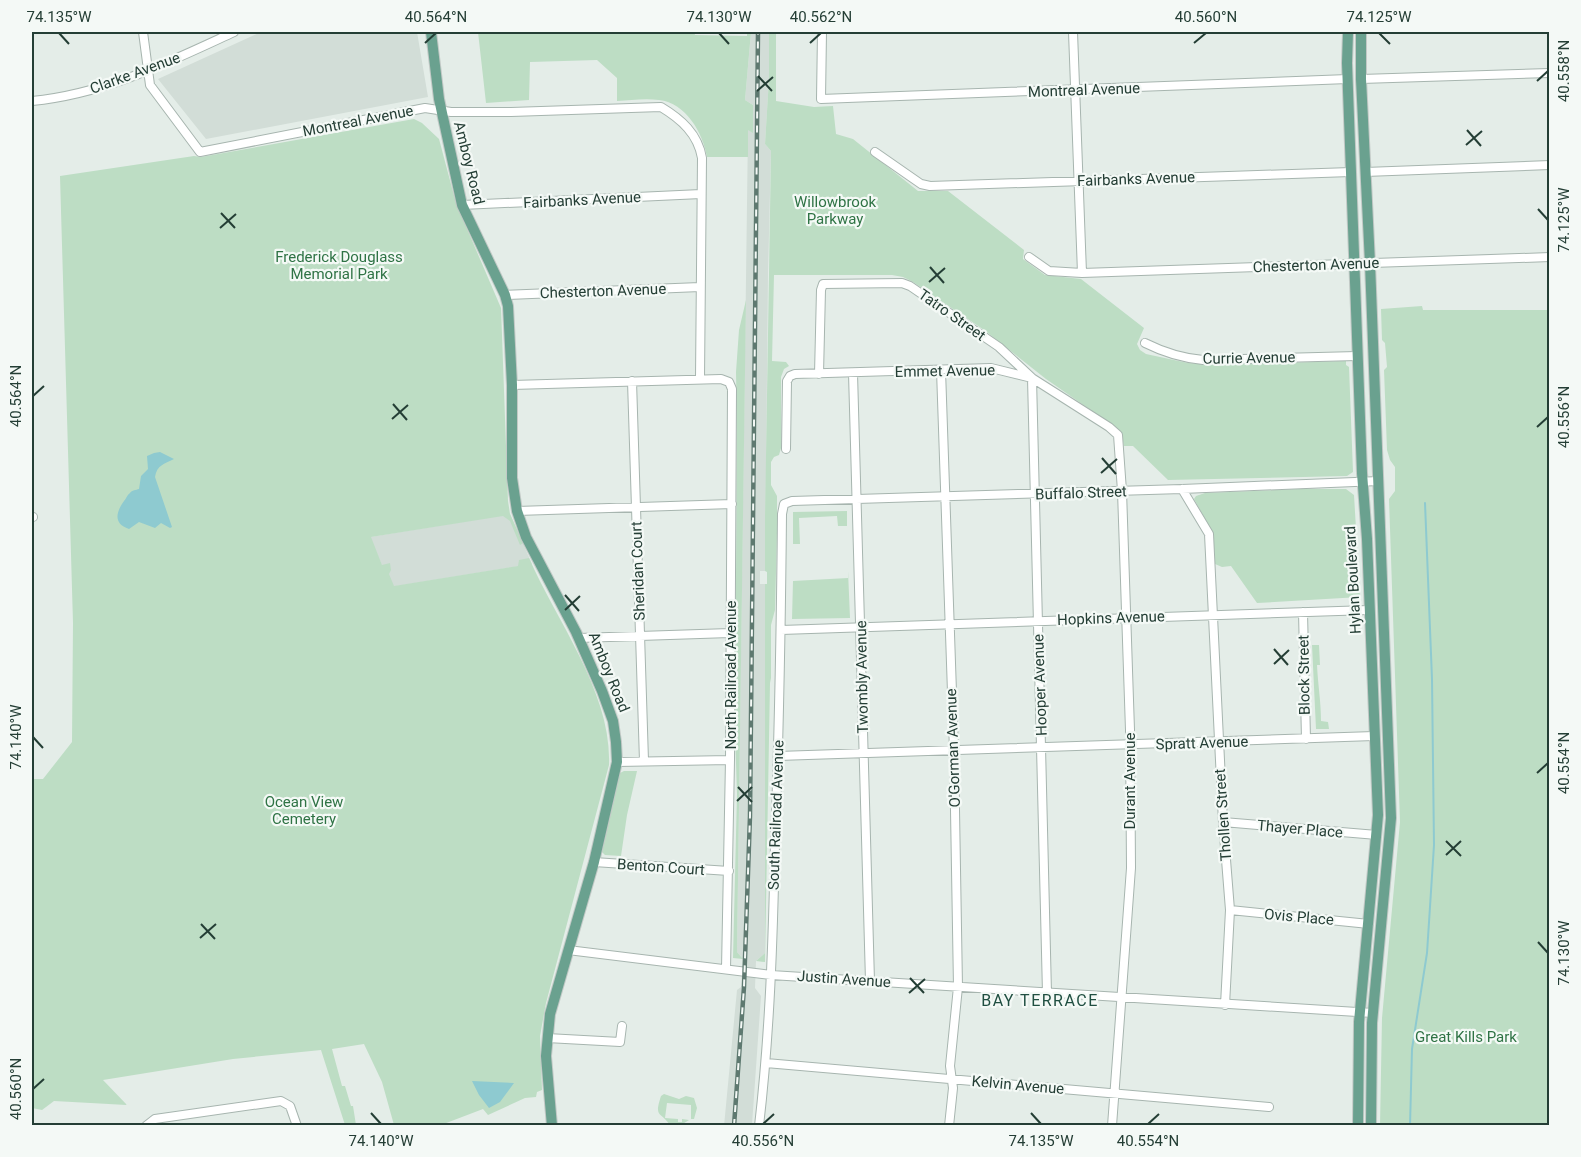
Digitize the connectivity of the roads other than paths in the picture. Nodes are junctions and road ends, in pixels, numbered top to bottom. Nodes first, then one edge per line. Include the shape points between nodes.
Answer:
1 (143, 32) edge
2 (234, 32) edge
3 (431, 32) edge
4 (822, 32) edge
5 (1073, 32) edge
6 (1348, 32) edge
7 (1361, 32) edge
8 (148, 72) junction
9 (1550, 73) edge
10 (1348, 79) junction
11 (1361, 79) junction
12 (1075, 90) junction
13 (32, 101) edge
14 (441, 111) junction
15 (875, 152) dead end
16 (1550, 165) edge
17 (1351, 172) junction
18 (1365, 172) junction
19 (1078, 182) junction
20 (701, 195) junction
21 (462, 205) junction
22 (1029, 257) dead end
23 (1550, 257) edge
24 (1354, 263) junction
25 (1370, 263) junction
26 (1082, 273) junction
27 (700, 287) junction
28 (505, 295) junction
29 (1145, 342) dead end
30 (1357, 357) junction
31 (941, 370) junction
32 (853, 373) junction
33 (819, 374) junction
34 (1032, 378) junction
35 (699, 379) junction
36 (632, 381) junction
37 (512, 385) junction
38 (1118, 435) joint
39 (786, 449) dead end
40 (1362, 481) junction
41 (1379, 481) junction
42 (1182, 489) junction
43 (1122, 491) junction
44 (1034, 494) junction
45 (945, 497) junction
46 (857, 500) junction
47 (732, 504) junction
48 (784, 504) joint
49 (636, 507) junction
50 (517, 511) junction
51 (1370, 610) junction
52 (1303, 612) junction
53 (1214, 614) junction
54 (1126, 618) junction
55 (1038, 621) junction
56 (949, 624) junction
57 (861, 627) junction
58 (781, 630) junction
59 (730, 633) junction
60 (640, 634) junction
61 (579, 638) junction
62 (1374, 736) junction
63 (1306, 739) junction
64 (1219, 742) junction
65 (1130, 746) junction
66 (1042, 748) junction
67 (954, 751) junction
68 (864, 754) junction
69 (778, 756) junction
70 (730, 760) junction
71 (617, 762) junction
72 (644, 762) junction
73 (1223, 822) junction
74 (1377, 835) junction
75 (594, 862) junction
76 (729, 871) junction
77 (1230, 910) junction
78 (1368, 924) junction
79 (568, 950) junction
80 (726, 969) junction
81 (771, 975) junction
82 (870, 981) junction
83 (958, 987) junction
84 (1047, 993) junction
85 (1123, 998) junction
86 (1225, 1005) junction
87 (1360, 1013) junction
88 (1373, 1014) junction
89 (622, 1026) dead end
90 (547, 1038) junction
91 (766, 1063) junction
92 (952, 1080) junction
93 (1115, 1094) junction
94 (1269, 1107) dead end
95 (147, 1124) edge
96 (297, 1125) edge
97 (552, 1125) edge
98 (759, 1125) edge
99 (950, 1125) edge
100 (1112, 1125) edge
101 (1358, 1125) edge
102 (1371, 1125) edge

1 - 8 street
2 - 8 street, Clarke Avenue
3 - 14 main road, Amboy Road
4 - 12 street, Montreal Avenue via 821,99
5 - 12 street
6 - 10 main road, Hylan Boulevard
7 - 11 main road, Hylan Boulevard
8 - 13 street, Clarke Avenue via 80,93
8 - 14 street, Montreal Avenue via 150,85 200,152 424,108
9 - 11 street
10 - 12 street, Montreal Avenue
10 - 17 main road, Hylan Boulevard
11 - 18 main road, Hylan Boulevard
12 - 19 street
14 - 20 street, Montreal Avenue via 661,107 695,137 702,158
14 - 21 main road, Amboy Road
15 - 19 street, Fairbanks Avenue via 921,184 930,186
16 - 18 street
17 - 19 street, Fairbanks Avenue
17 - 24 main road, Hylan Boulevard
18 - 25 main road, Hylan Boulevard
19 - 26 street
20 - 21 street, Fairbanks Avenue
20 - 27 street
21 - 28 main road, Amboy Road
22 - 26 street via 1049,271
23 - 25 street, Chesterton Avenue
24 - 25 street, Chesterton Avenue
24 - 26 street, Chesterton Avenue
24 - 30 main road, Hylan Boulevard
25 - 41 main road, Hylan Boulevard
27 - 28 street, Chesterton Avenue
27 - 35 street
28 - 37 main road, Amboy Road
29 - 30 street, Currie Avenue via 1180,358 1203,360
30 - 40 main road, Hylan Boulevard
31 - 32 street, Emmet Avenue
31 - 34 street, Emmet Avenue via 991,368
31 - 45 street, O'Gorman Avenue
32 - 33 street, Emmet Avenue
32 - 46 street, Twombly Avenue
33 - 34 street, Tatro Street via 823,284 902,283 999,347
33 - 39 street, Emmet Avenue via 789,376
34 - 38 street, Emmet Avenue
34 - 44 street, Hooper Avenue
35 - 36 street
35 - 47 street, North Railroad Avenue via 721,379 729,382 732,389
36 - 37 street
36 - 49 street, Sheridan Court
37 - 50 main road, Amboy Road via 512,478
38 - 43 street, Durant Avenue
40 - 41 street, Buffalo Street
40 - 42 street, Buffalo Street
40 - 51 main road, Hylan Boulevard
41 - 88 main road, Hylan Boulevard via 1391,828
42 - 43 street, Buffalo Street
42 - 53 street, Thollen Street via 1209,534
43 - 44 street, Buffalo Street
43 - 54 street, Durant Avenue
44 - 45 street, Buffalo Street
44 - 55 street, Hooper Avenue
45 - 46 street, Buffalo Street
45 - 56 street, O'Gorman Avenue
46 - 48 street, Buffalo Street
46 - 57 street, Twombly Avenue
47 - 49 street
47 - 59 street, North Railroad Avenue
48 - 58 street, South Railroad Avenue
49 - 50 street
49 - 60 street, Sheridan Court
50 - 61 main road, Amboy Road via 526,537
51 - 52 street, Hopkins Avenue
51 - 62 main road, Hylan Boulevard
52 - 53 street, Hopkins Avenue
52 - 63 street, Block Street
53 - 54 street, Hopkins Avenue
53 - 64 street, Thollen Street
54 - 55 street, Hopkins Avenue
54 - 65 street, Durant Avenue
55 - 56 street, Hopkins Avenue
55 - 66 street, Hooper Avenue
56 - 57 street, Hopkins Avenue
56 - 67 street, O'Gorman Avenue
57 - 58 street, Hopkins Avenue
57 - 68 street, Twombly Avenue
58 - 69 street, South Railroad Avenue
59 - 60 street
59 - 70 street, North Railroad Avenue
60 - 61 street
60 - 72 street, Sheridan Court
61 - 71 main road, Amboy Road via 613,721
62 - 63 street, Spratt Avenue
62 - 74 main road, Hylan Boulevard
63 - 64 street, Spratt Avenue
64 - 65 street, Spratt Avenue
64 - 73 street, Thollen Street
65 - 66 street, Spratt Avenue
65 - 85 street, Durant Avenue via 1130,896
66 - 67 street, Spratt Avenue
66 - 84 street, Hooper Avenue
67 - 68 street, Spratt Avenue
67 - 83 street, O'Gorman Avenue
68 - 69 street, Spratt Avenue
68 - 82 street, Twombly Avenue
69 - 81 street, South Railroad Avenue
70 - 72 street
70 - 76 street, North Railroad Avenue
71 - 72 street
71 - 75 main road, Amboy Road
73 - 74 street, Thayer Place
73 - 77 street, Thollen Street
74 - 78 main road, Hylan Boulevard
75 - 76 street, Benton Court
75 - 79 main road, Amboy Road
76 - 80 street, North Railroad Avenue
77 - 78 street, Ovis Place
77 - 86 street, Thollen Street
78 - 87 main road, Hylan Boulevard
79 - 80 street, Justin Avenue
79 - 90 main road, Amboy Road
80 - 81 street, Justin Avenue
81 - 82 street, Justin Avenue
81 - 91 street, South Railroad Avenue
82 - 83 street, Justin Avenue
83 - 84 street, Justin Avenue
83 - 92 street, O'Gorman Avenue
84 - 85 street, Justin Avenue
85 - 86 street, Justin Avenue
85 - 93 street, Durant Avenue
86 - 87 street, Justin Avenue
87 - 88 street, Justin Avenue
87 - 101 main road, Hylan Boulevard
88 - 102 main road, Hylan Boulevard
89 - 90 street via 620,1042
90 - 97 main road, Amboy Road
91 - 92 street, Kelvin Avenue
91 - 98 street, South Railroad Avenue
92 - 93 street, Kelvin Avenue
92 - 99 street, O'Gorman Avenue
93 - 94 street, Kelvin Avenue
93 - 100 street, Durant Avenue
95 - 96 street via 155,1119 281,1101 290,1106

